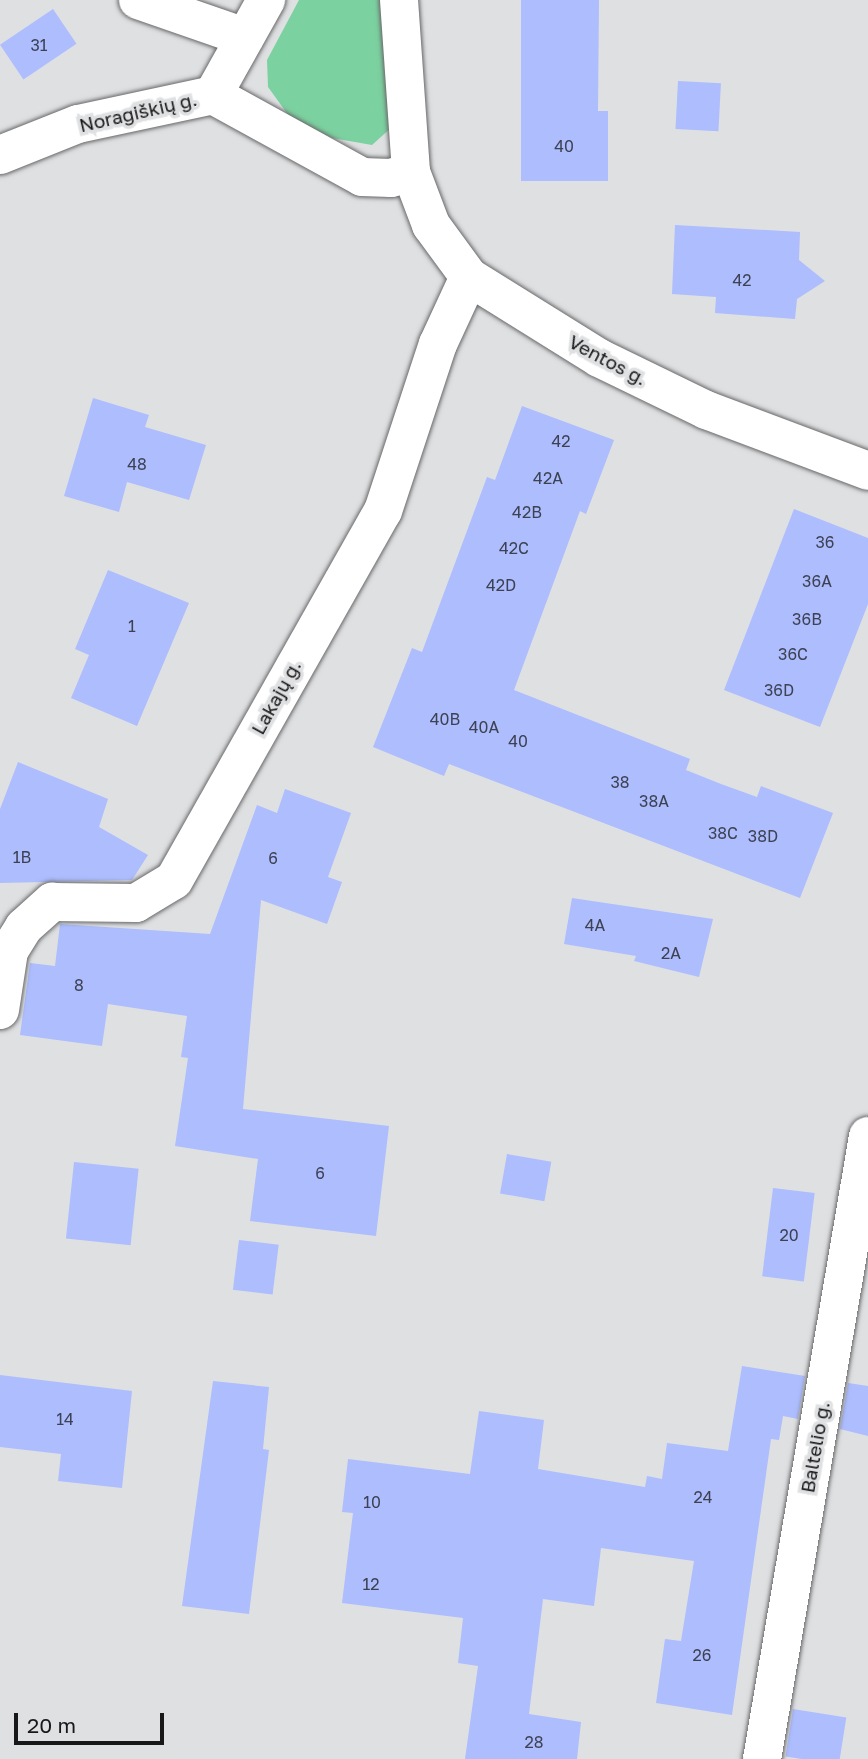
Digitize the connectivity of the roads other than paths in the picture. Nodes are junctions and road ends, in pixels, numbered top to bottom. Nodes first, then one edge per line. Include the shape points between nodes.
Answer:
1 (138, 0) edge
2 (265, 0) edge
3 (399, 0) edge
4 (245, 37) junction
5 (213, 95) junction
6 (0, 155) edge
7 (411, 172) junction
8 (469, 277) junction
9 (868, 471) edge
10 (0, 1010) edge
11 (868, 1136) edge
12 (762, 1759) edge

1 - 4 street
2 - 4 street, Noragiškių g.
3 - 7 street, Ventos g.
4 - 5 street, Noragiškių g.
5 - 6 street, Noragiškių g. via 78,124
5 - 7 street via 362,177 391,178
7 - 8 street, Ventos g. via 431,225
8 - 9 street, Ventos g. via 635,375 706,410
8 - 10 street, Lakajų g. via 438,344 383,510 174,880 136,904 52,902 24,927 9,951
11 - 12 street, Baltelio g.

